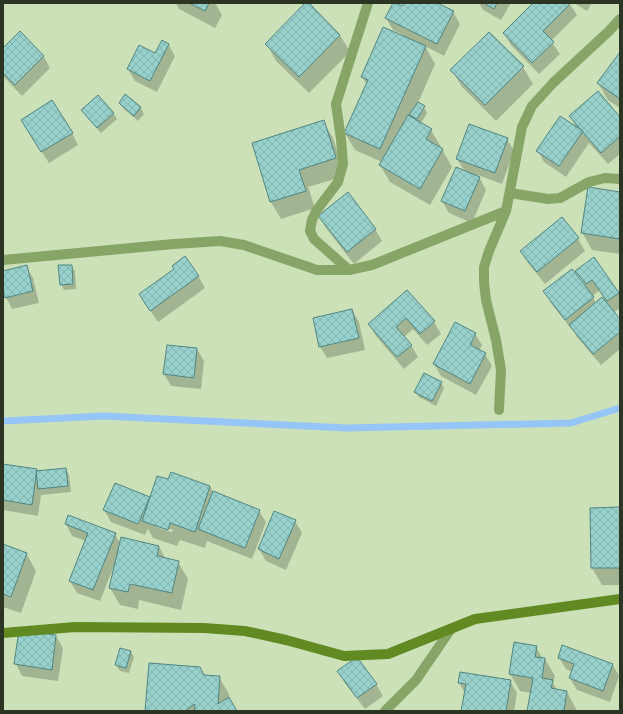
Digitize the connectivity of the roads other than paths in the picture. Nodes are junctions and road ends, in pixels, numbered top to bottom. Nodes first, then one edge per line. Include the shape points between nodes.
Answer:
1 (368, 3) edge
2 (620, 19) edge
3 (620, 179) edge
4 (510, 193) junction
5 (506, 211) junction
6 (3, 260) edge
7 (349, 270) junction
8 (499, 410) dead end
9 (620, 599) edge
10 (452, 629) junction
11 (3, 633) edge
12 (385, 711) edge

1 - 7 street via 336,104 342,164 338,182 316,211 310,231 314,239
2 - 4 street via 532,106 522,127
3 - 4 street via 605,178 589,182 560,198 548,199
4 - 5 street
5 - 7 street via 372,265
5 - 8 street via 488,251 484,267 486,300 501,370
6 - 7 street via 220,240 244,245 317,270
9 - 10 street via 475,619
10 - 11 street via 388,654 344,656 245,631 204,628 75,627
10 - 12 street via 416,680

